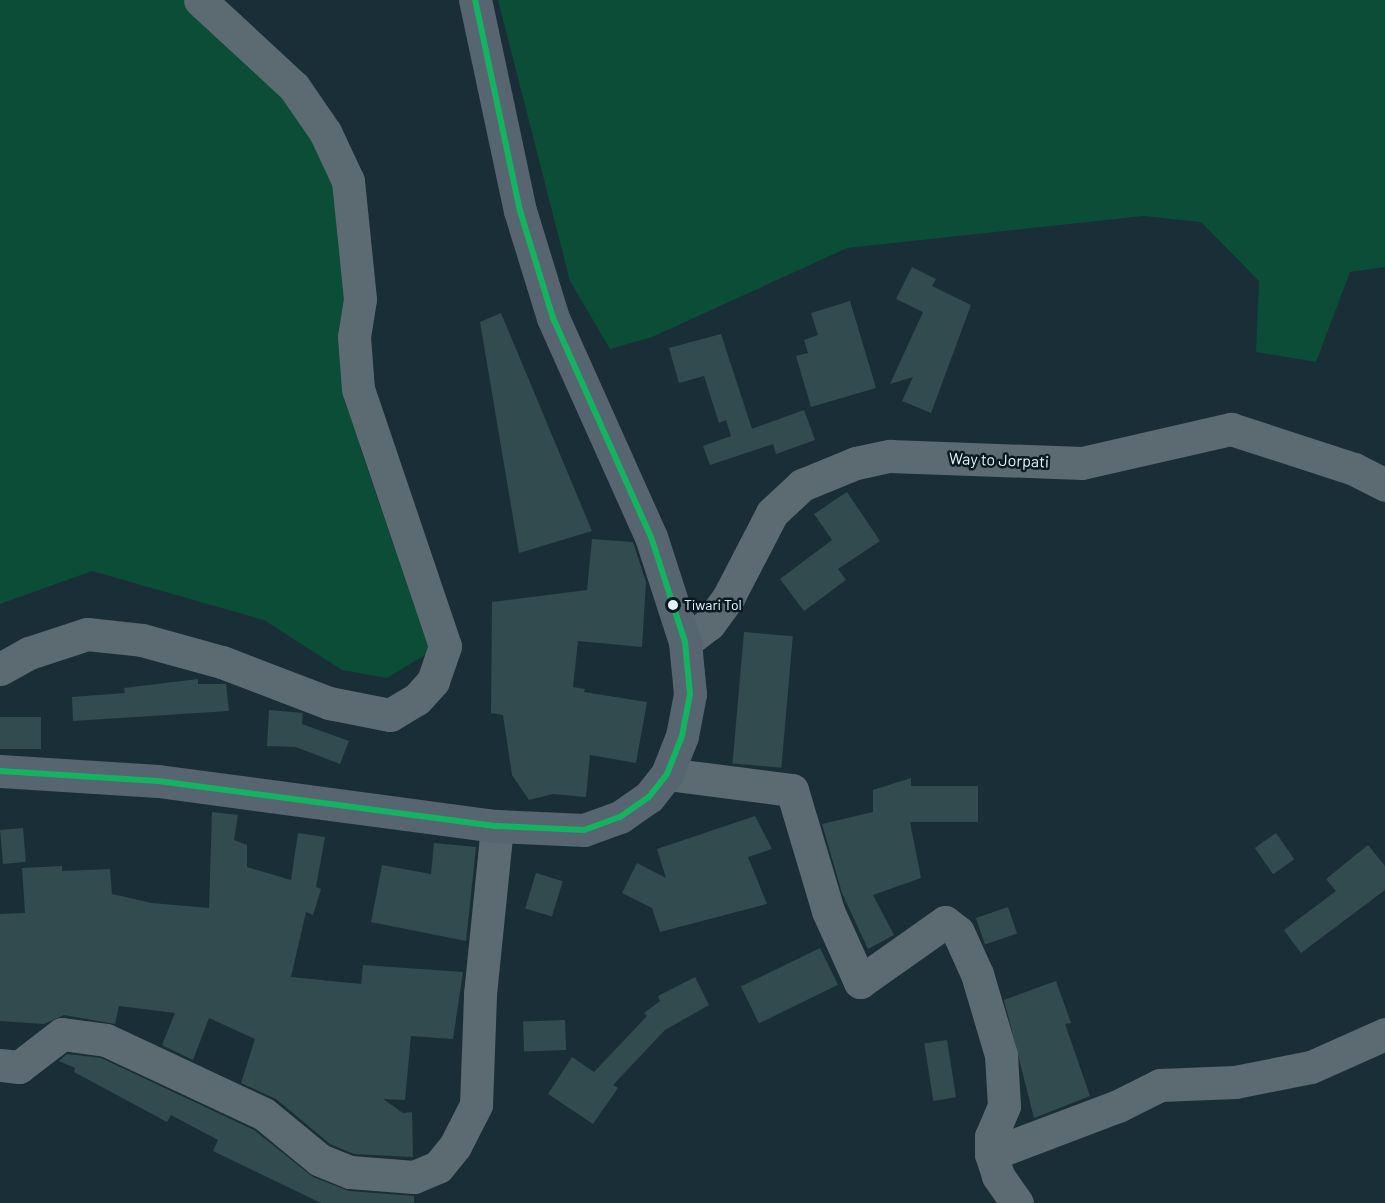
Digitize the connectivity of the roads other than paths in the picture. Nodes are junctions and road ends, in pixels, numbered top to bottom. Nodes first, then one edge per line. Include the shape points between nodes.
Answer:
1 (200, 0) edge
2 (475, 0) edge
3 (1385, 485) edge
4 (685, 642) junction
5 (0, 669) edge
6 (0, 771) edge
7 (667, 774) junction
8 (497, 826) junction
9 (1385, 1034) edge
10 (0, 1065) edge
11 (991, 1154) junction
12 (1017, 1203) edge

1 - 5 street via 294,87 325,132 348,181 360,299 354,337 358,389 445,646 433,681 417,699 390,715 329,703 222,662 142,640 87,634 29,653
2 - 4 main road via 518,200 553,318 651,537
3 - 4 street, Way to Jorpati via 1354,469 1231,429 1082,463 890,456 856,463 802,485 772,513 729,596 709,624
4 - 7 main road via 690,694 682,736
6 - 8 main road via 158,781
7 - 8 main road via 649,797 620,817 584,830
7 - 11 street via 792,790 828,911 860,982 945,922 958,932 977,974 1001,1054 1004,1106 991,1136
8 - 10 street via 480,994 476,1105 455,1146 438,1167 414,1177 350,1172 320,1160 264,1114 106,1040 62,1034 19,1066
9 - 11 street via 1311,1067 1235,1082 1160,1085 1118,1106
11 - 12 street via 998,1176

